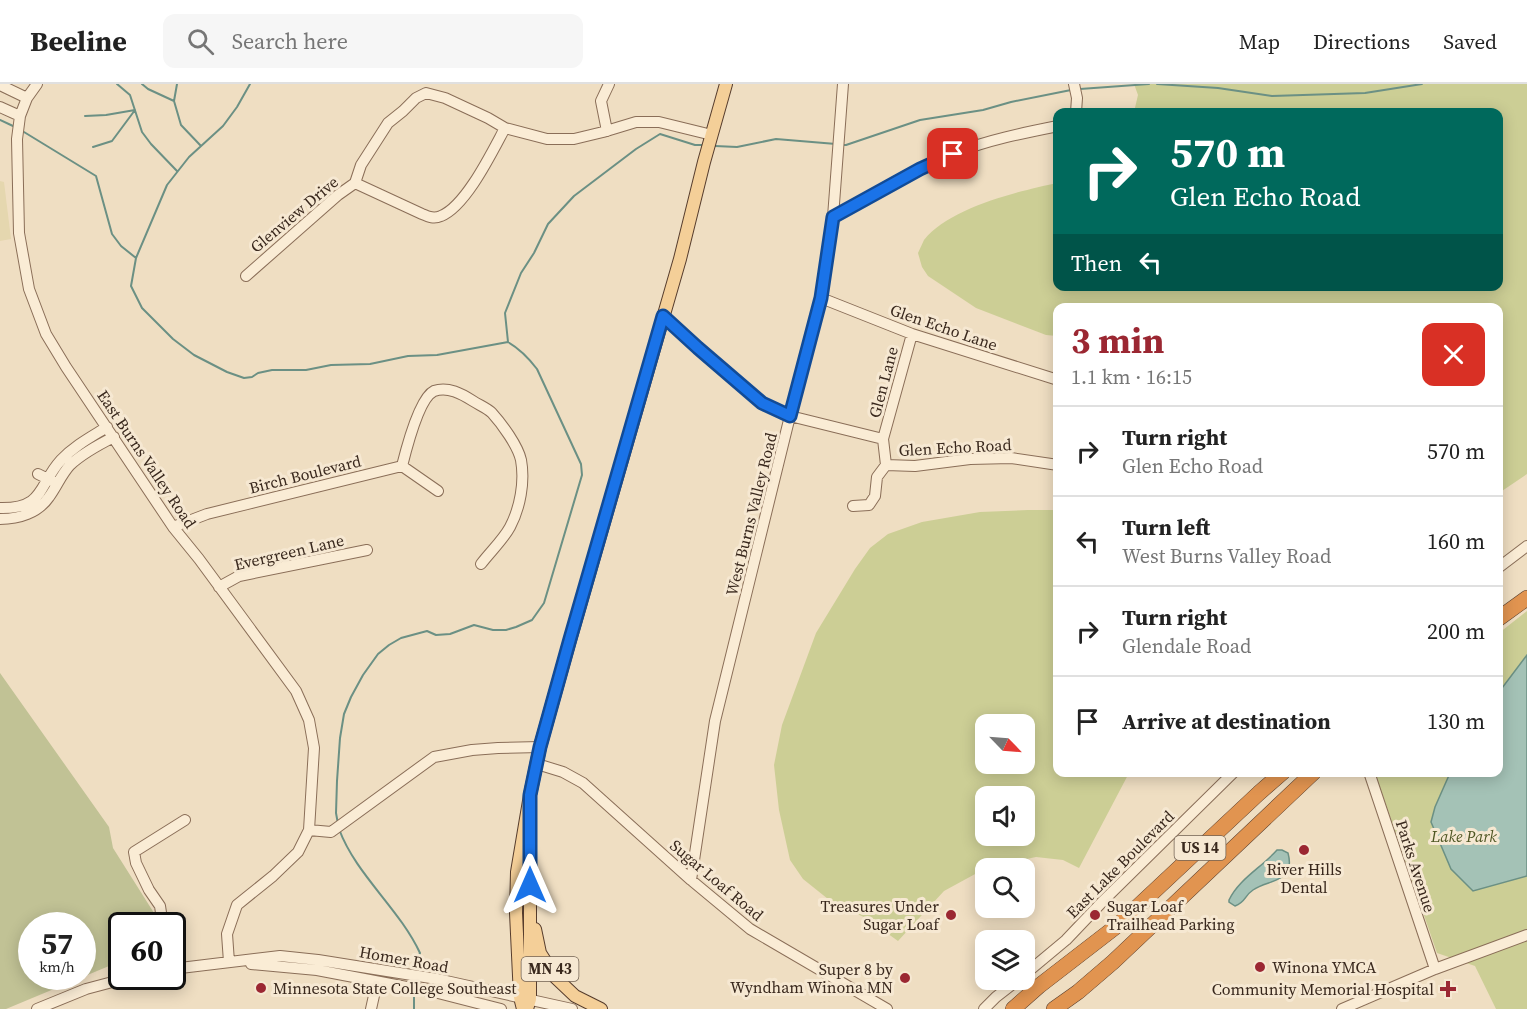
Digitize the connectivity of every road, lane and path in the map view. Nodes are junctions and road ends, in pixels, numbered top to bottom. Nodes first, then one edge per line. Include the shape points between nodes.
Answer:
1 (37, 84) edge
2 (609, 84) edge
3 (726, 84) edge
4 (843, 84) edge
5 (1074, 84) edge
6 (0, 85) edge
7 (428, 89) edge
8 (27, 98) junction
9 (0, 107) edge
10 (1076, 108) edge
11 (20, 116) junction
12 (1053, 127) edge
13 (506, 128) junction
14 (607, 131) junction
15 (711, 135) junction
16 (355, 183) junction
17 (833, 217) junction
18 (246, 276) dead end
19 (821, 298) junction
20 (663, 316) junction
21 (912, 334) junction
22 (1053, 378) edge
23 (790, 416) junction
24 (107, 428) junction
25 (114, 437) junction
26 (883, 439) junction
27 (1053, 464) edge
28 (886, 465) junction
29 (402, 466) junction
30 (38, 474) dead end
31 (53, 481) junction
32 (438, 491) dead end
33 (853, 506) dead end
34 (0, 508) edge
35 (0, 519) edge
36 (173, 527) junction
37 (1527, 546) edge
38 (367, 550) dead end
39 (481, 564) dead end
40 (1503, 564) edge
41 (1527, 586) edge
42 (219, 587) junction
43 (1527, 598) edge
44 (1503, 603) edge
45 (1503, 615) edge
46 (540, 747) junction
47 (537, 764) junction
48 (1229, 777) edge
49 (1278, 777) edge
50 (1309, 777) edge
51 (1371, 777) edge
52 (530, 795) junction
53 (185, 820) dead end
54 (309, 830) junction
55 (691, 880) junction
56 (530, 907) junction
57 (161, 912) edge
58 (1527, 935) edge
59 (229, 962) junction
60 (1035, 966) edge
61 (186, 967) edge
62 (1435, 969) junction
63 (377, 982) junction
64 (108, 983) edge
65 (1005, 990) edge
66 (525, 1004) edge
67 (37, 1009) edge
68 (371, 1009) edge
69 (501, 1009) edge
70 (572, 1009) edge
71 (601, 1009) edge
72 (887, 1009) edge
73 (984, 1009) edge
74 (1013, 1009) edge
75 (1054, 1009) edge
76 (1342, 1009) edge

1 - 8 street, East Burns Valley Road
2 - 14 street via 602,101
3 - 15 main road, MN 43
4 - 17 street, West Burns Valley Road
5 - 10 street
6 - 8 street
7 - 13 street, Glenview Drive
7 - 16 street, Glenview Drive via 388,123 361,165
8 - 11 street, East Burns Valley Road
9 - 11 street
11 - 24 street, East Burns Valley Road via 19,233 29,289 46,334
12 - 17 street via 953,154
13 - 14 street, Glenview Drive via 560,140
13 - 16 street via 459,203 440,217 422,214
14 - 15 street, Glenview Drive via 636,122 659,122
15 - 20 main road, MN 43
16 - 18 street, Glenview Drive
17 - 19 street, West Burns Valley Road
19 - 21 street, Glen Echo Lane
19 - 23 street, West Burns Valley Road
20 - 23 street, Glen Echo Road via 762,403
20 - 46 main road, MN 43
21 - 22 street, Glen Echo Lane
21 - 26 street, Glen Lane
23 - 26 street, Glen Echo Road
23 - 55 street, West Burns Valley Road via 715,721
24 - 25 street, East Burns Valley Road
24 - 31 street via 62,459
25 - 31 street via 91,449
25 - 36 street, East Burns Valley Road
26 - 28 street, Glen Echo Road
27 - 28 street, Glen Echo Road via 1011,458
28 - 33 street via 877,477 875,496 869,505
29 - 32 street
29 - 36 street, Birch Boulevard via 207,514
29 - 39 street via 416,420 433,392 447,389 491,412 520,459 522,480 519,504 509,528
30 - 31 street
31 - 34 street via 28,503
31 - 35 street via 49,498 35,511
36 - 42 street, East Burns Valley Road
37 - 40 street
38 - 42 street, Evergreen Lane via 239,576
41 - 44 highway
42 - 54 street, East Burns Valley Road via 296,691 309,720 314,748
43 - 45 highway
46 - 47 main road, MN 43
46 - 54 street via 472,750 434,757 331,832
47 - 52 main road, MN 43
47 - 55 street, Sugar Loaf Road via 583,783
48 - 60 street, East Lake Boulevard via 1066,940
49 - 74 highway, US 14 via 1118,925
50 - 75 highway, US 14 via 1113,962
51 - 62 street, Parks Avenue
52 - 56 main road, MN 43
52 - 66 main road, MN 43 via 517,872 516,913
53 - 57 street via 134,852
54 - 59 street via 298,852 237,905 226,934
55 - 72 street, Sugar Loaf Road via 750,929
56 - 66 main road, MN 43
56 - 71 main road, MN 43 via 540,953 556,978 575,996
58 - 62 street
59 - 61 street, Homer Road
59 - 63 street, Homer Road via 316,970
59 - 66 street, Homer Road via 280,956 318,960 437,979
62 - 76 street
63 - 68 street
63 - 69 street, Homer Road
64 - 67 street
65 - 73 street
66 - 70 street, Homer Road

